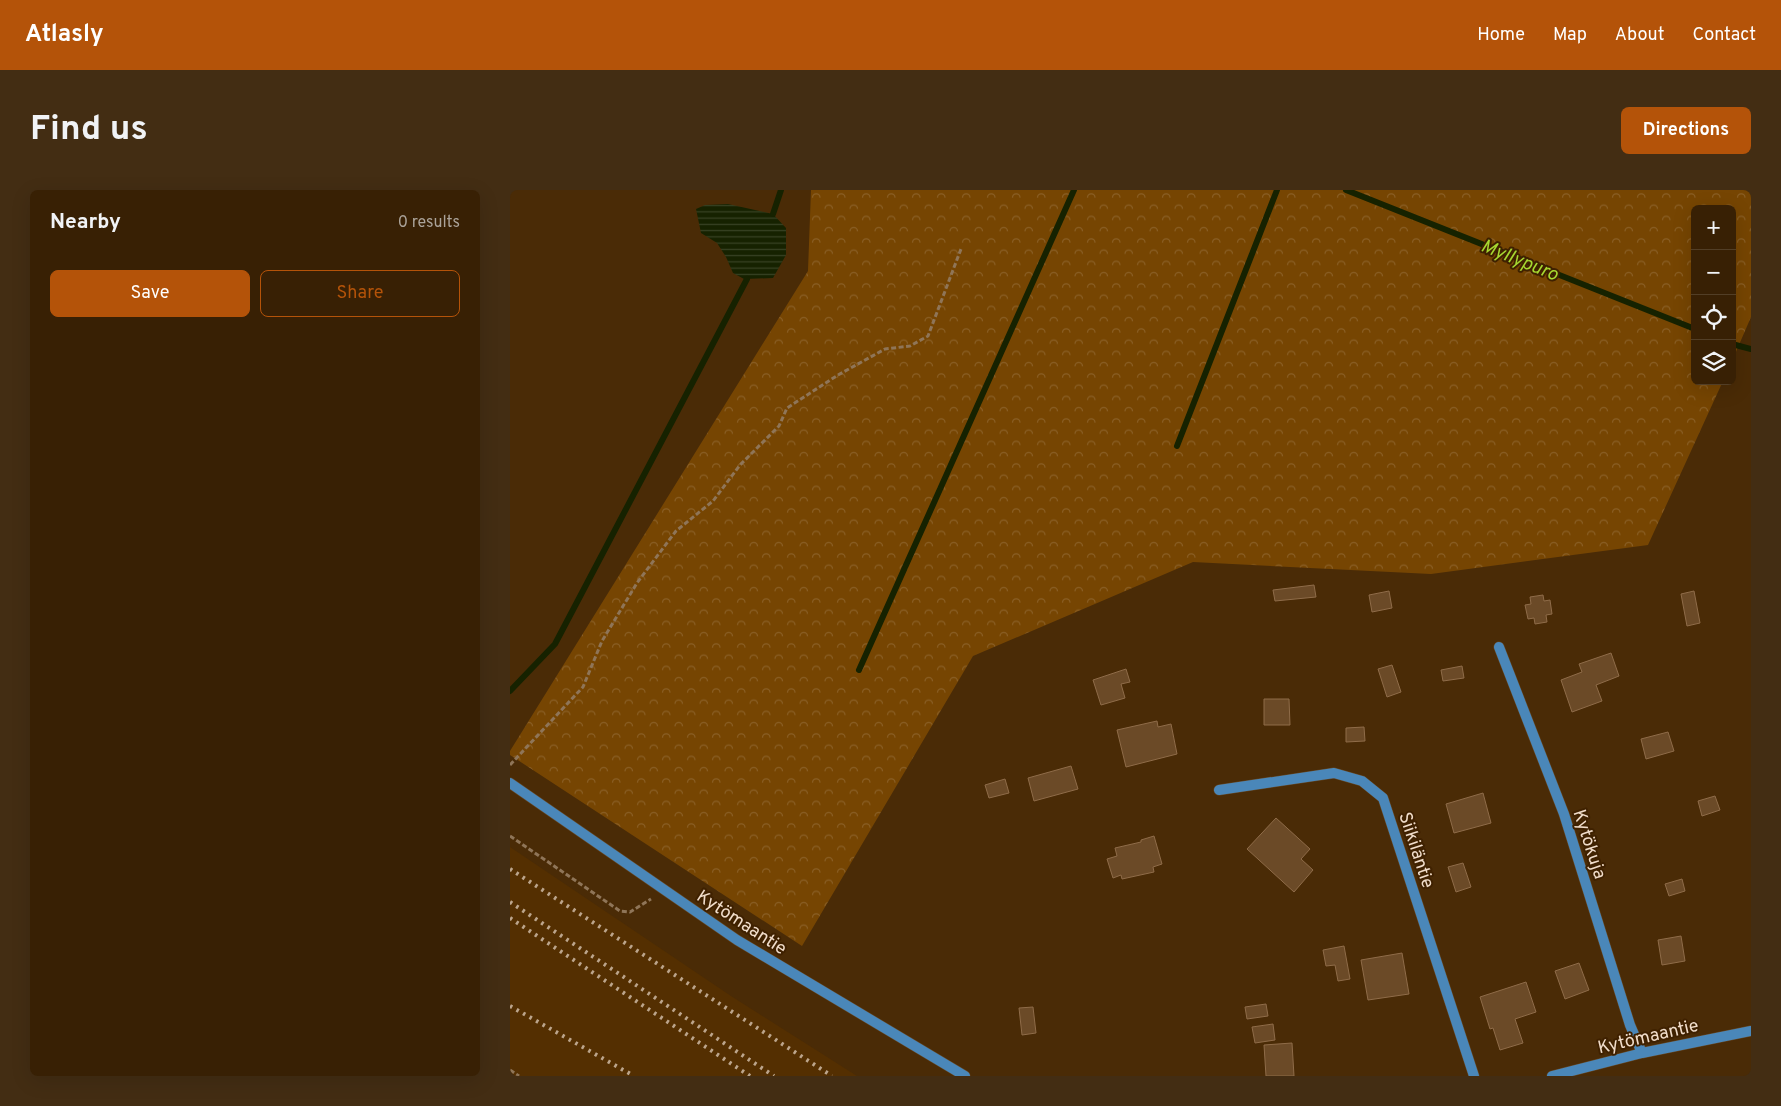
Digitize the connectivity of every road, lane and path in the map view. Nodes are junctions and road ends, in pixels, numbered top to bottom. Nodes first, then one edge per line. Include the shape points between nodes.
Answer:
1 (961, 249) dead end
2 (1500, 647) dead end
3 (510, 765) edge
4 (510, 783) edge
5 (1220, 790) dead end
6 (510, 836) edge
7 (665, 891) junction
8 (1751, 1031) edge
9 (1642, 1053) junction
10 (510, 1070) edge
11 (519, 1076) edge
12 (965, 1076) edge
13 (1474, 1076) edge
14 (1552, 1076) edge

1 - 3 path via 928,336 910,346 885,349 787,408 779,426 740,465 713,501 676,531 632,591 602,641 583,686
2 - 9 street, Kytökuja via 1564,814 1630,1025
4 - 7 street, Kytömaantie
5 - 13 street, Siikiläntie via 1334,772 1362,781 1383,798
6 - 7 path via 620,910 630,912
7 - 12 street, Kytömaantie via 737,940
8 - 9 street, Kytömaantie
9 - 14 street, Kytömaantie
10 - 11 path

